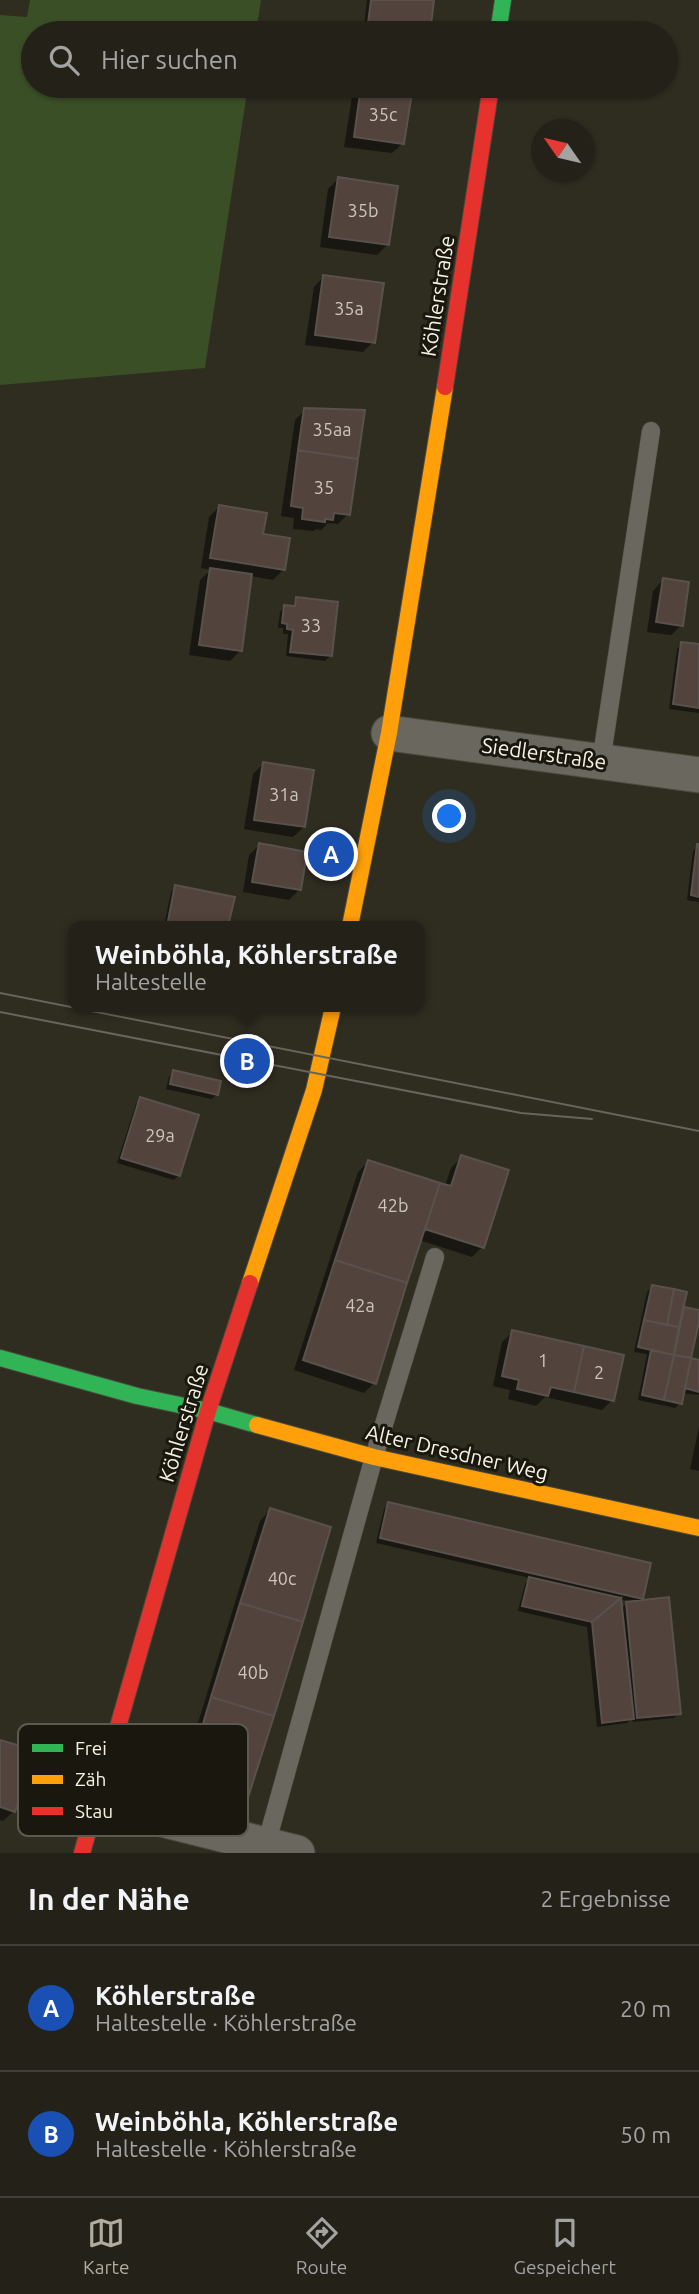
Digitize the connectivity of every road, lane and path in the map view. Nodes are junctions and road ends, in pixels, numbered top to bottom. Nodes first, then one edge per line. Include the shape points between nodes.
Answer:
1 (503, 0) edge
2 (500, 21) edge
3 (489, 98) edge
4 (651, 431) dead end
5 (389, 733) junction
6 (601, 762) junction
7 (699, 775) edge
8 (351, 921) edge
9 (332, 1012) edge
10 (435, 1257) dead end
11 (0, 1358) edge
12 (208, 1411) junction
13 (374, 1457) junction
14 (699, 1528) edge
15 (120, 1724) edge
16 (87, 1836) edge
17 (230, 1836) edge
18 (282, 1849) edge
19 (82, 1853) edge

1 - 2 street
3 - 5 street, Köhlerstraße
4 - 6 lane
5 - 6 street, Siedlerstraße
5 - 8 street, Köhlerstraße
6 - 7 street, Siedlerstraße
9 - 12 street, Köhlerstraße via 314,1090
10 - 13 lane
11 - 12 street, Alter Dresdner Weg
12 - 13 street, Alter Dresdner Weg
12 - 15 street, Köhlerstraße
13 - 14 street, Alter Dresdner Weg
13 - 18 lane
16 - 19 street, Köhlerstraße
17 - 18 street

